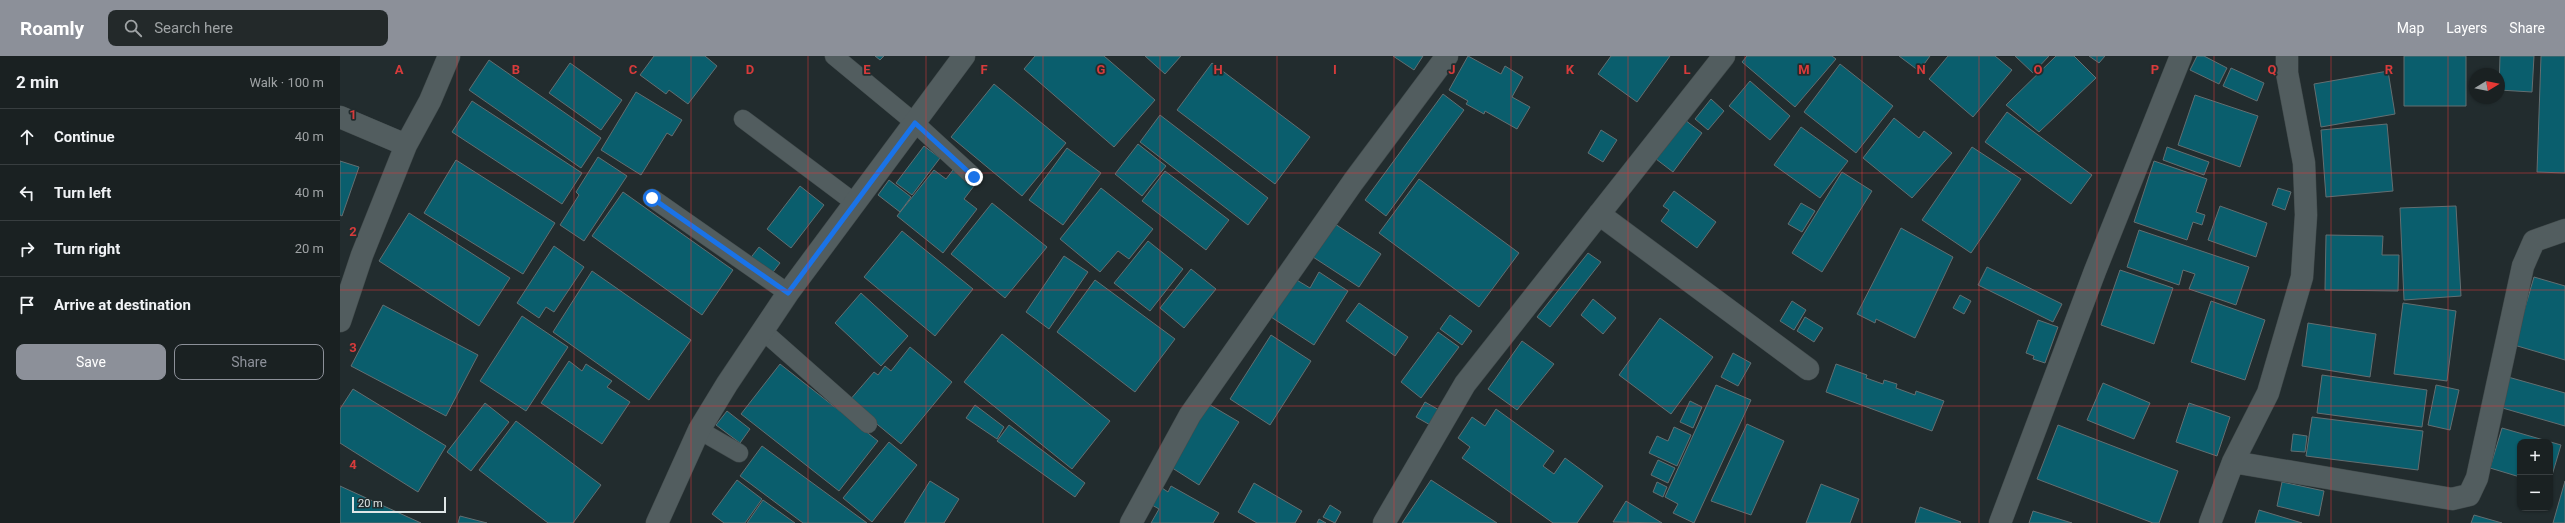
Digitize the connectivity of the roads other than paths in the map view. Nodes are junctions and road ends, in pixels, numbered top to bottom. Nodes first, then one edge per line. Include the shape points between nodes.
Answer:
1 (449, 56) edge
2 (834, 56) edge
3 (964, 56) edge
4 (1447, 56) edge
5 (1724, 56) edge
6 (2181, 56) edge
7 (2287, 56) edge
8 (340, 117) edge
9 (744, 119) dead end
10 (915, 123) junction
11 (406, 145) junction
12 (974, 177) dead end
13 (652, 198) dead end
14 (855, 203) junction
15 (1599, 214) junction
16 (2565, 230) edge
17 (788, 293) junction
18 (340, 321) edge
19 (763, 331) junction
20 (1808, 369) dead end
21 (868, 424) dead end
22 (699, 430) junction
23 (739, 453) dead end
24 (2233, 462) junction
25 (657, 523) edge
26 (1131, 523) edge
27 (1384, 523) edge
28 (2000, 523) edge
29 (2210, 523) edge

1 - 11 street via 430,102
2 - 10 lane
3 - 10 street
4 - 26 street via 1353,182 1190,415
5 - 15 street
6 - 28 street via 2095,271
7 - 24 street via 2286,73 2304,163 2306,215 2302,277 2268,393
8 - 11 street
9 - 14 lane
10 - 12 lane
10 - 14 street
11 - 18 street via 362,255
13 - 17 lane
14 - 17 street
15 - 20 street
15 - 27 street via 1465,384
16 - 24 street via 2534,241 2523,266 2477,478 2469,495 2452,499
17 - 19 street
19 - 21 lane
19 - 22 street
22 - 23 lane
22 - 25 street
24 - 29 street

